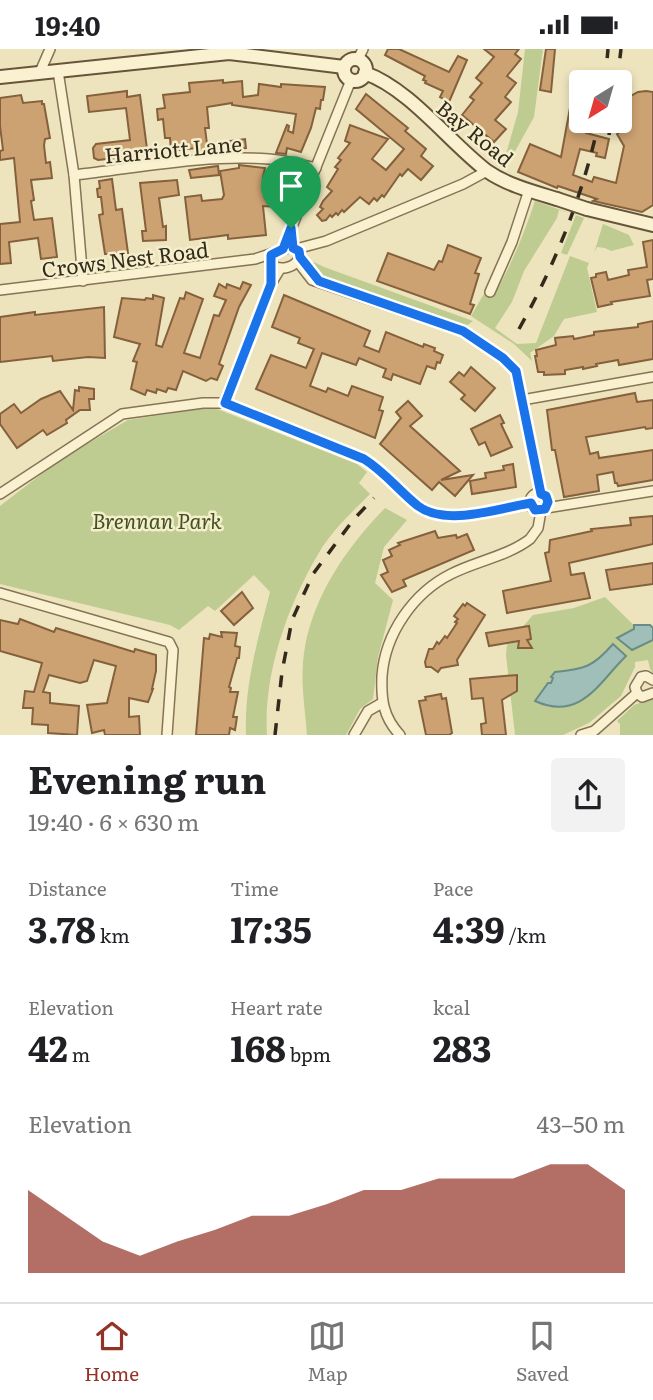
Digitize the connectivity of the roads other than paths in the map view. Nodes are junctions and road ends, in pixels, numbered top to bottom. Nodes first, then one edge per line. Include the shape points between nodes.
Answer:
1 (50, 49) edge
2 (152, 54) edge
3 (361, 54) edge
4 (344, 67) junction
5 (58, 71) junction
6 (40, 72) junction
7 (365, 73) junction
8 (0, 77) edge
9 (351, 80) junction
10 (317, 167) junction
11 (487, 171) junction
12 (74, 175) junction
13 (529, 190) junction
14 (653, 225) edge
15 (295, 253) junction
16 (273, 262) junction
17 (83, 281) junction
18 (0, 290) edge
19 (490, 292) dead end
20 (653, 377) edge
21 (522, 400) junction
22 (225, 403) junction
23 (653, 491) edge
24 (0, 494) edge
25 (541, 494) junction
26 (531, 503) junction
27 (544, 510) junction
28 (0, 593) edge
29 (653, 680) edge
30 (637, 693) junction
31 (653, 694) edge
32 (382, 703) junction
33 (167, 735) edge
34 (354, 735) edge
35 (400, 735) edge
36 (581, 735) edge

1 - 6 street
2 - 4 street via 229,53
2 - 5 street
3 - 4 street
3 - 7 street
4 - 9 street
5 - 6 street
5 - 12 street
6 - 8 street
7 - 9 street via 361,79
7 - 11 street, Bay Road via 393,88
9 - 10 street
10 - 12 street, Harriott Lane via 247,158
10 - 15 street via 291,228
11 - 13 street, Bay Road
11 - 15 street
12 - 17 street
13 - 14 street, Bay Road, bridge
13 - 19 street
15 - 16 street
15 - 16 street
15 - 21 street via 309,278 463,331 516,371
16 - 17 street, Crows Nest Road via 255,259
16 - 22 street via 271,284
17 - 18 street, Crows Nest Road
20 - 21 street
21 - 25 street
22 - 24 street via 122,414
22 - 26 street via 364,459 429,511 455,516
23 - 27 street
25 - 26 street via 533,496
25 - 27 street via 548,499
26 - 27 street
27 - 32 street via 530,539 450,574 408,610 386,650
28 - 33 street via 169,642 173,650
29 - 30 street via 646,676 638,679
30 - 31 street
30 - 36 street via 594,731
32 - 34 street via 368,711
32 - 35 street

